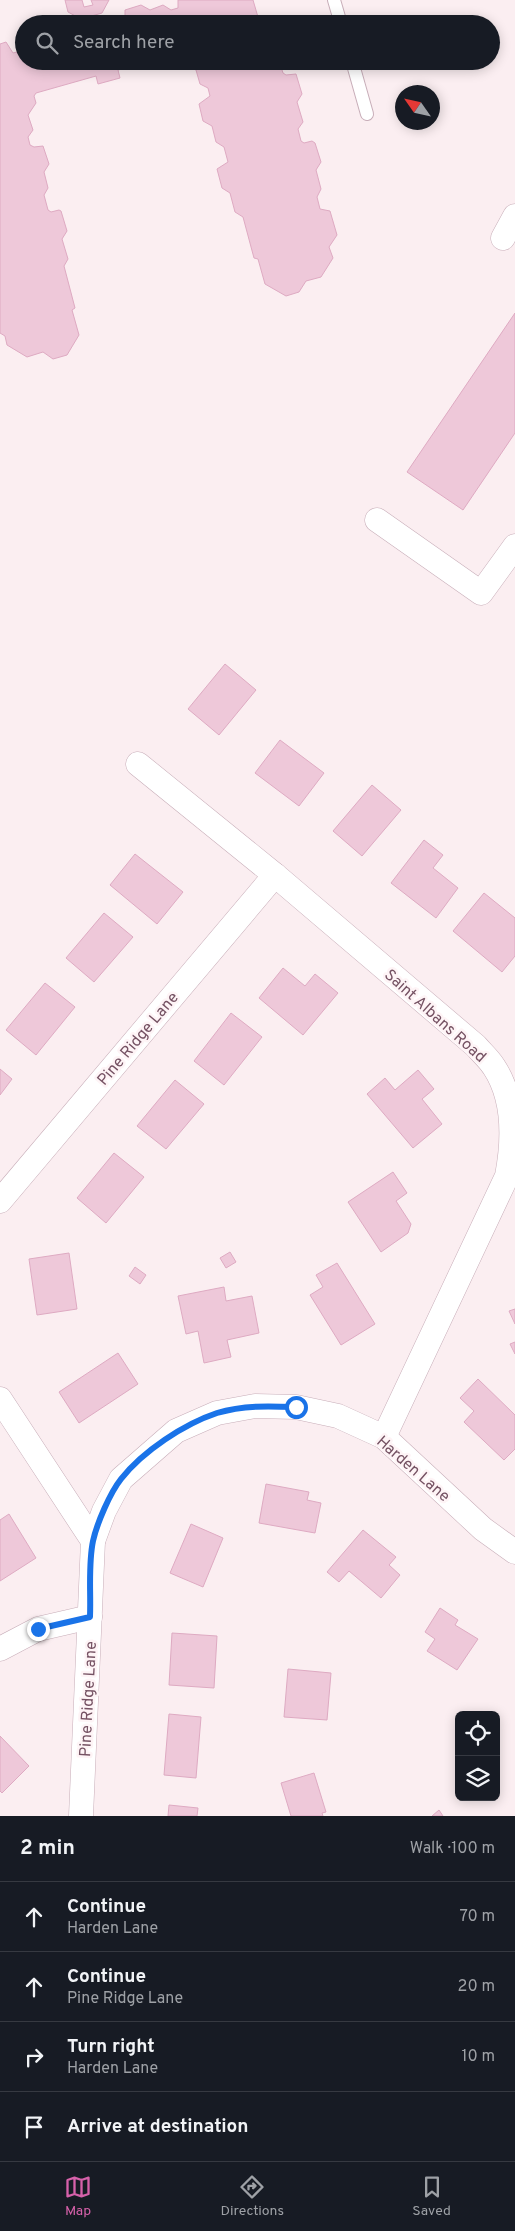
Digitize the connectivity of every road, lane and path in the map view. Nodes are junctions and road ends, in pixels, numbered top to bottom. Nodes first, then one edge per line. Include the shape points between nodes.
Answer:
1 (334, 0) edge
2 (338, 15) edge
3 (355, 70) edge
4 (367, 114) dead end
5 (515, 216) edge
6 (502, 238) dead end
7 (376, 520) dead end
8 (515, 546) edge
9 (138, 764) dead end
10 (275, 875) junction
11 (0, 1201) edge
12 (0, 1399) edge
13 (384, 1438) junction
14 (93, 1541) junction
15 (515, 1552) edge
16 (90, 1617) junction
17 (0, 1649) edge
18 (81, 1816) edge

1 - 2 lane
3 - 4 lane
5 - 6 street
7 - 8 street via 481,593
9 - 10 street, Saint Albans Road
10 - 11 street, Pine Ridge Lane
10 - 13 street, Saint Albans Road via 476,1046 494,1067 509,1109 513,1131 507,1176
12 - 14 street
13 - 14 street, Harden Lane via 338,1416 296,1407 255,1406 217,1413 176,1431 121,1479
13 - 15 street, Harden Lane via 483,1529
14 - 16 street, Pine Ridge Lane
16 - 17 street via 38,1629
16 - 18 street, Pine Ridge Lane

